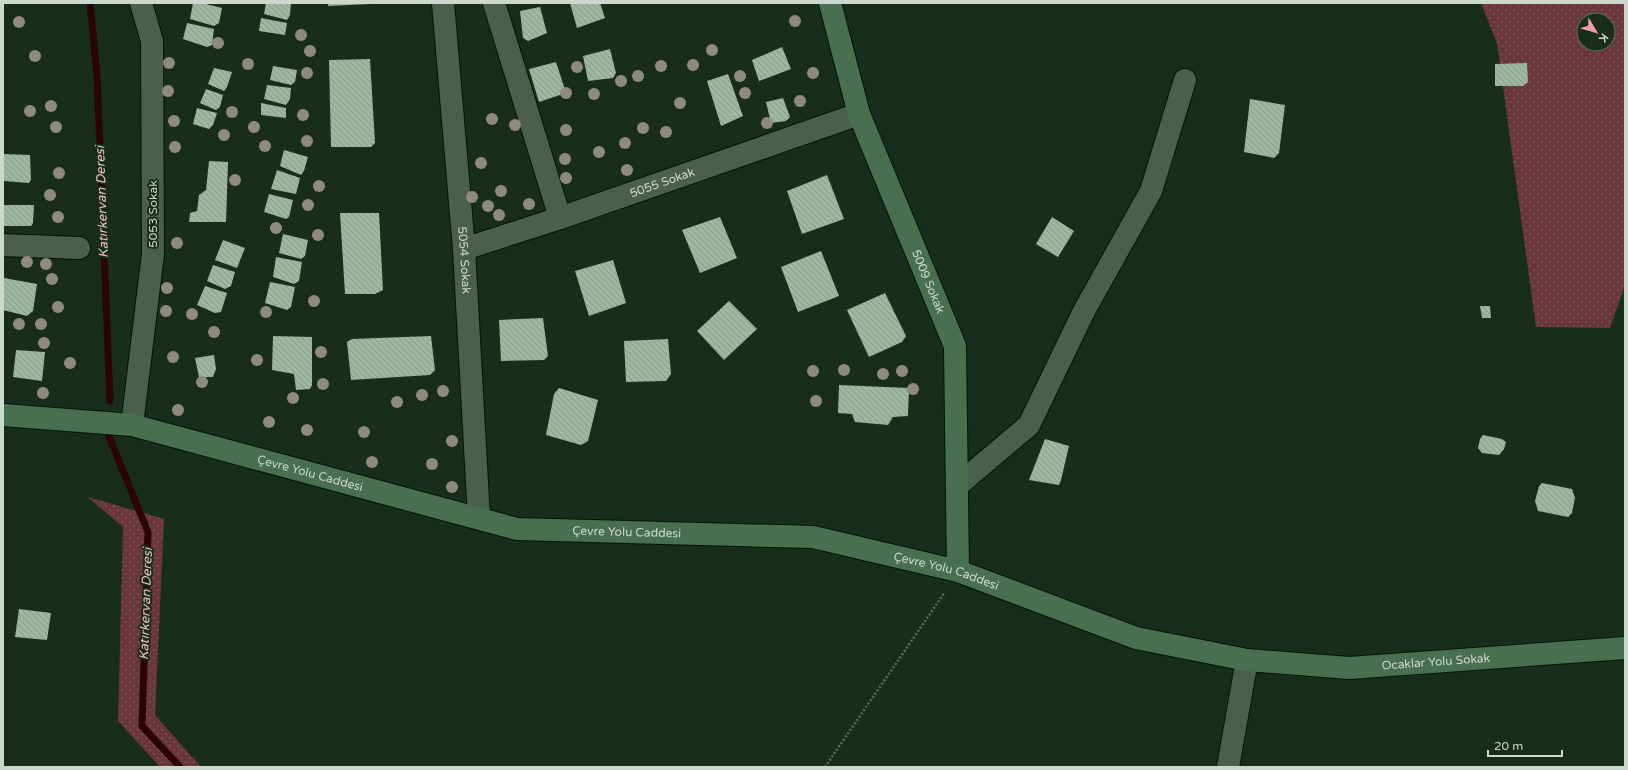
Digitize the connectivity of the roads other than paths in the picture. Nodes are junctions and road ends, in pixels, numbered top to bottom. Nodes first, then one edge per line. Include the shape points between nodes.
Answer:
1 (141, 3) edge
2 (443, 3) edge
3 (494, 3) edge
4 (830, 3) edge
5 (1185, 80) dead end
6 (859, 114) junction
7 (560, 218) junction
8 (3, 245) edge
9 (79, 248) dead end
10 (464, 249) junction
11 (3, 415) edge
12 (132, 425) junction
13 (957, 486) junction
14 (479, 518) junction
15 (958, 571) junction
16 (1625, 648) edge
17 (1247, 660) junction
18 (1228, 767) edge

1 - 12 street, 5053 Sokak via 152,41 154,254
2 - 10 street, 5054 Sokak
3 - 7 street
4 - 6 main road, 5009 Sokak
5 - 13 street via 1151,191 1084,311 1029,425
6 - 7 street, 5055 Sokak
6 - 13 main road, 5009 Sokak via 956,346
7 - 10 street, 5055 Sokak
8 - 9 street
10 - 14 street, 5054 Sokak
11 - 12 main road, Çevre Yolu Caddesi
12 - 14 main road, Çevre Yolu Caddesi
13 - 15 main road, 5009 Sokak
14 - 15 main road, Çevre Yolu Caddesi via 517,529 813,537
15 - 17 main road, Çevre Yolu Caddesi via 1136,638
16 - 17 main road, Ocaklar Yolu Sokak via 1349,668
17 - 18 street

